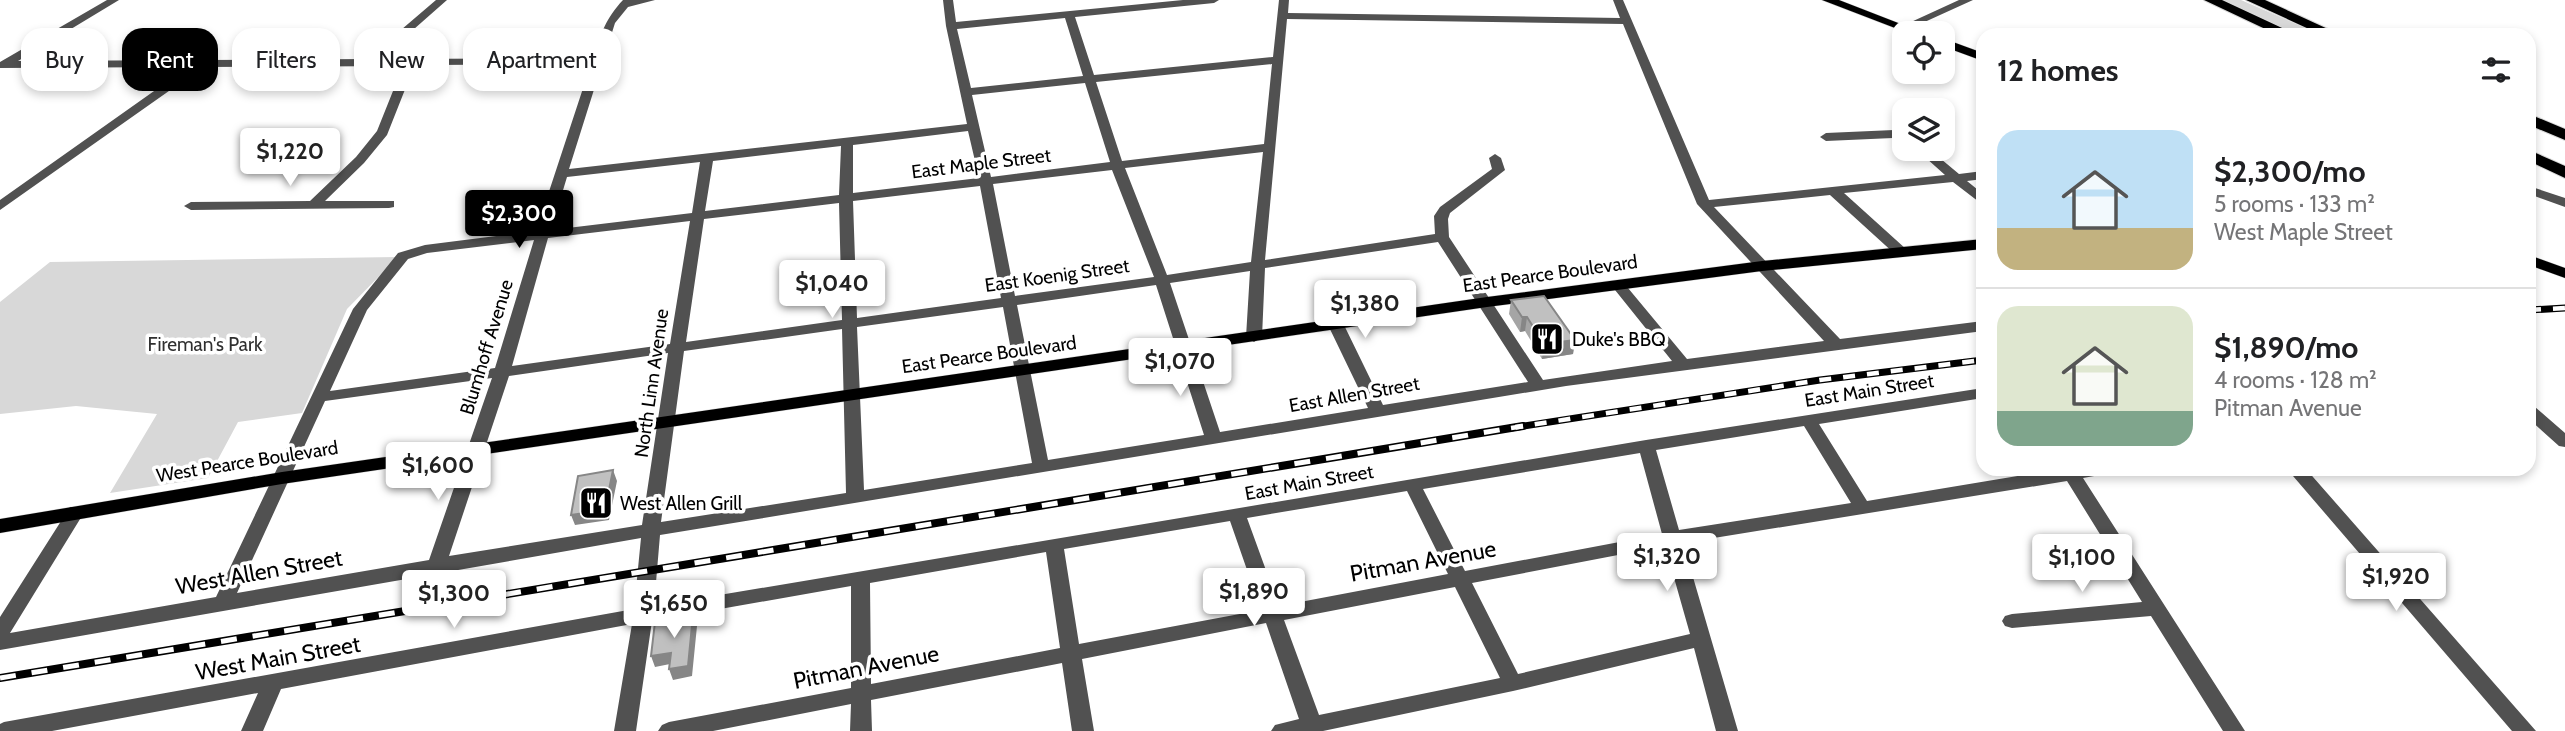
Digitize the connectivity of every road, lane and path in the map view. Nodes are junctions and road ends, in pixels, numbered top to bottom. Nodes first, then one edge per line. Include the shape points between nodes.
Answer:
1 (114, 0) edge
2 (442, 0) edge
3 (948, 0) edge
4 (1214, 0) edge
5 (1284, 0) edge
6 (1618, 0) edge
7 (1828, 0) edge
8 (1968, 0) edge
9 (2211, 0) edge
10 (2253, 0) edge
11 (647, 2) edge
12 (627, 3) edge
13 (1069, 15) junction
14 (1282, 16) junction
15 (1626, 21) junction
16 (1919, 21) edge
17 (1892, 24) edge
18 (951, 26) junction
19 (410, 28) edge
20 (608, 28) edge
21 (2275, 28) edge
22 (2318, 28) edge
23 (1955, 47) edge
24 (1976, 54) edge
25 (1278, 60) junction
26 (354, 63) edge
27 (218, 64) edge
28 (122, 65) edge
29 (2, 66) edge
30 (1090, 79) junction
31 (162, 91) edge
32 (399, 91) edge
33 (589, 91) edge
34 (965, 92) junction
35 (2536, 122) edge
36 (974, 127) junction
37 (1892, 134) edge
38 (2565, 135) edge
39 (1826, 137) dead end
40 (847, 141) junction
41 (2536, 144) edge
42 (1269, 147) junction
43 (707, 157) junction
44 (2565, 157) edge
45 (1495, 158) dead end
46 (2536, 158) edge
47 (1935, 161) edge
48 (1117, 165) junction
49 (2565, 173) edge
50 (562, 174) junction
51 (1976, 175) edge
52 (1953, 177) junction
53 (986, 182) junction
54 (1832, 190) junction
55 (2536, 193) edge
56 (1976, 195) edge
57 (846, 199) junction
58 (2565, 203) edge
59 (389, 204) dead end
60 (1704, 204) junction
61 (313, 205) junction
62 (0, 206) edge
63 (191, 206) dead end
64 (697, 217) junction
65 (542, 235) junction
66 (1442, 237) junction
67 (1976, 245) edge
68 (1901, 252) junction
69 (2536, 263) edge
70 (1258, 264) junction
71 (1762, 266) junction
72 (2565, 273) edge
73 (1162, 280) junction
74 (1618, 285) junction
75 (1007, 301) junction
76 (1487, 302) junction
77 (850, 323) junction
78 (1336, 325) junction
79 (1976, 327) edge
80 (1254, 337) junction
81 (1835, 343) junction
82 (1183, 346) junction
83 (677, 348) junction
84 (1682, 363) junction
85 (1021, 371) junction
86 (502, 372) junction
87 (1538, 385) junction
88 (1976, 394) edge
89 (851, 395) junction
90 (321, 397) junction
91 (1377, 410) junction
92 (2536, 416) edge
93 (1808, 420) junction
94 (668, 421) junction
95 (2536, 432) edge
96 (2561, 434) edge
97 (1213, 439) junction
98 (1646, 445) junction
99 (475, 450) junction
100 (1041, 467) junction
101 (2045, 476) edge
102 (2072, 476) edge
103 (2302, 476) edge
104 (282, 478) junction
105 (1413, 485) junction
106 (855, 498) junction
107 (1861, 506) junction
108 (76, 511) junction
109 (1237, 516) junction
110 (0, 526) edge
111 (652, 529) junction
112 (1672, 538) junction
113 (1054, 545) junction
114 (437, 565) junction
115 (860, 578) junction
116 (1461, 579) junction
117 (223, 603) junction
118 (2155, 608) junction
119 (1270, 614) junction
120 (643, 615) junction
121 (2012, 621) dead end
122 (0, 633) edge
123 (1701, 639) junction
124 (0, 642) edge
125 (1071, 653) junction
126 (1513, 683) junction
127 (272, 685) junction
128 (862, 693) junction
129 (1312, 725) junction
130 (4, 731) edge
131 (252, 731) edge
132 (625, 731) edge
133 (669, 731) edge
134 (861, 731) edge
135 (1083, 731) edge
136 (1282, 731) edge
137 (1727, 731) edge
138 (2234, 731) edge
139 (2525, 731) edge

1 - 29 street
2 - 19 street
3 - 18 street
4 - 13 street
5 - 14 street
6 - 15 street
7 - 17 main road
8 - 16 street
9 - 21 highway
10 - 22 highway
11 - 12 street
12 - 20 street, Blumhoff Avenue
13 - 18 street
13 - 30 street
14 - 15 street
14 - 25 street
15 - 60 street
18 - 34 street
23 - 24 main road
25 - 30 street
25 - 42 street
26 - 27 street
28 - 29 street
30 - 34 street
30 - 48 street
31 - 62 street
32 - 61 street via 383,132
33 - 50 street, Blumhoff Avenue
34 - 36 street
35 - 38 highway
36 - 40 street
36 - 53 street
37 - 39 street
40 - 43 street
40 - 57 street
41 - 44 highway
42 - 48 street, East Maple Street
42 - 70 street
43 - 50 street
43 - 64 street, North Linn Avenue
45 - 66 street via 1499,170 1450,202 1441,216
46 - 49 highway
47 - 52 street
48 - 53 street, East Maple Street
48 - 73 street
50 - 65 street, Blumhoff Avenue
51 - 52 street
52 - 54 street
52 - 56 street
53 - 57 street, East Maple Street
53 - 75 street
54 - 60 street
54 - 68 street
55 - 58 street
57 - 64 street, East Maple Street
57 - 77 street
59 - 61 street
60 - 71 street
61 - 63 street
64 - 65 street, East Maple Street
64 - 83 street, North Linn Avenue
65 - 86 street, Blumhoff Avenue
65 - 90 street, East Maple Street via 425,249 403,256 360,309
66 - 70 street, East Koenig Street
66 - 76 street
67 - 68 main road, East Pearce Boulevard
68 - 71 main road, East Pearce Boulevard
69 - 72 main road
70 - 73 street, East Koenig Street
70 - 80 street
71 - 74 main road, East Pearce Boulevard
71 - 81 street
73 - 75 street, East Koenig Street
73 - 82 street
74 - 76 main road, East Pearce Boulevard
74 - 84 street
75 - 77 street, East Koenig Street
75 - 85 street
76 - 78 main road, East Pearce Boulevard
76 - 87 street
77 - 83 street, East Koenig Street
77 - 89 street
78 - 80 main road, East Pearce Boulevard
78 - 91 street
79 - 81 street, East Allen Street
80 - 82 main road, East Pearce Boulevard
81 - 84 street, East Allen Street
82 - 85 main road, East Pearce Boulevard
82 - 97 street
83 - 86 street, East Koenig Street
83 - 94 street, North Linn Avenue
84 - 87 street, East Allen Street
85 - 89 main road, East Pearce Boulevard
85 - 100 street
86 - 90 street, East Koenig Street
86 - 99 street, Blumhoff Avenue
87 - 91 street, East Allen Street
88 - 93 street, East Main Street
89 - 94 main road, East Pearce Boulevard
89 - 106 street
90 - 104 street
91 - 97 street, East Allen Street
92 - 96 street
93 - 98 street, East Main Street
93 - 107 street
94 - 99 main road, West Pearce Boulevard
94 - 111 street, North Linn Avenue
95 - 96 street
97 - 100 street, East Allen Street
98 - 105 street, East Main Street
98 - 112 street
99 - 104 main road, West Pearce Boulevard
99 - 114 street, Blumhoff Avenue
100 - 106 street, East Allen Street
101 - 107 street, Pitman Avenue
102 - 118 street
103 - 139 street
104 - 108 main road, West Pearce Boulevard
104 - 117 street
105 - 109 street, East Main Street
105 - 116 street
106 - 111 street, East Allen Street
107 - 112 street, Pitman Avenue
108 - 110 main road, West Pearce Boulevard
108 - 122 street
109 - 113 street, East Main Street
109 - 119 street
111 - 114 street, West Allen Street
111 - 120 street, North Linn Avenue
112 - 116 street, Pitman Avenue
112 - 123 street
113 - 115 street, East Main Street
113 - 125 street
114 - 117 street, West Allen Street
115 - 120 street, East Main Street
115 - 128 street
116 - 119 street, Pitman Avenue
116 - 126 street
117 - 124 street, West Allen Street
118 - 121 street
118 - 138 street
119 - 125 street, Pitman Avenue
119 - 129 street
120 - 127 street, West Main Street
120 - 132 street, North Linn Avenue
123 - 126 street
123 - 137 street
125 - 128 street, Pitman Avenue
125 - 135 street
126 - 129 street
127 - 130 street, West Main Street
127 - 131 street
128 - 133 street, Pitman Avenue
128 - 134 street
129 - 136 street

